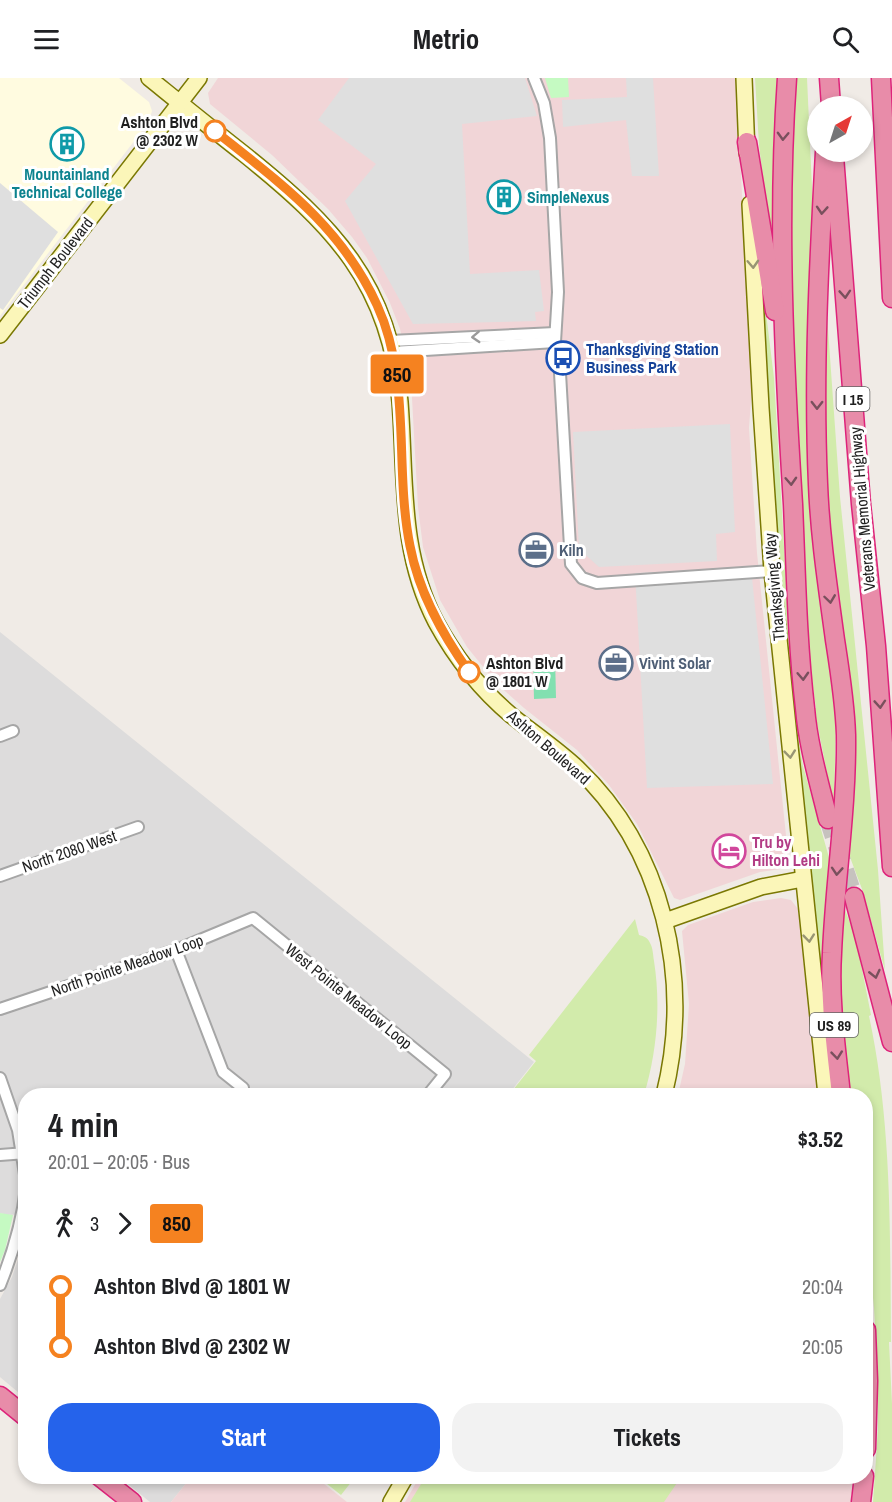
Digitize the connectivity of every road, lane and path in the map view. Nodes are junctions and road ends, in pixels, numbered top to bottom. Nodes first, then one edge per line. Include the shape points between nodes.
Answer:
1 (148, 78) edge
2 (199, 78) edge
3 (534, 78) edge
4 (744, 78) edge
5 (787, 78) edge
6 (880, 78) edge
7 (179, 103) junction
8 (747, 142) junction
9 (824, 162) edge
10 (835, 162) edge
11 (892, 298) edge
12 (0, 335) edge
13 (555, 337) junction
14 (391, 347) junction
15 (788, 423) junction
16 (772, 571) junction
17 (13, 731) dead end
18 (0, 736) edge
19 (828, 819) tunnel mouth
20 (138, 827) dead end
21 (892, 867) edge
22 (0, 876) edge
23 (803, 879) junction
24 (854, 897) tunnel mouth
25 (253, 918) joint
26 (665, 921) junction
27 (176, 950) junction
28 (0, 1010) edge
29 (892, 1042) edge
30 (0, 1078) edge
31 (243, 1088) edge
32 (434, 1088) edge
33 (665, 1088) edge
34 (825, 1088) edge
35 (840, 1088) edge
36 (18, 1130) edge
37 (18, 1154) edge
38 (0, 1155) edge
39 (18, 1234) edge
40 (0, 1285) edge
41 (0, 1396) edge
42 (18, 1410) edge
43 (109, 1484) edge
44 (401, 1484) edge
45 (863, 1484) edge
46 (132, 1502) edge
47 (391, 1502) edge
48 (861, 1502) edge

1 - 7 street, Ashton Boulevard
2 - 7 street, Triumph Boulevard
3 - 13 street via 544,103 550,138 558,292
4 - 8 street, Thanksgiving Way
5 -> 15 highway via 783,158
6 - 11 highway
7 - 12 street, Triumph Boulevard
7 - 14 street, Ashton Boulevard via 300,200 333,234 378,307
8 - 15 highway via 777,322
8 -> 16 street, Thanksgiving Way
9 -> 35 highway, US 89 via 817,289 818,484 846,734 844,813 831,954
10 -> 21 highway, Veterans Memorial Highway / I 15
13 - 14 street
13 - 16 street via 569,558 578,575 597,583
14 - 26 street, Ashton Boulevard via 400,401 410,545 436,621 487,693 577,768 607,803 645,865
15 -> 19 highway via 805,708
16 -> 23 street, Thanksgiving Way
17 - 18 street
20 - 22 street, North 2080 West
23 - 26 street via 752,890
23 -> 34 street, Thanksgiving Way
24 -> 29 highway
25 - 27 street, North Pointe Meadow Loop
25 - 32 street, West Pointe Meadow Loop via 446,1074
26 - 33 street, Ashton Boulevard via 676,996 675,1037
27 - 28 street, North Pointe Meadow Loop
27 - 31 street via 223,1072
30 - 36 street
37 - 38 street
39 - 40 street
41 - 42 highway
43 - 46 highway
44 - 47 street
45 - 48 highway

